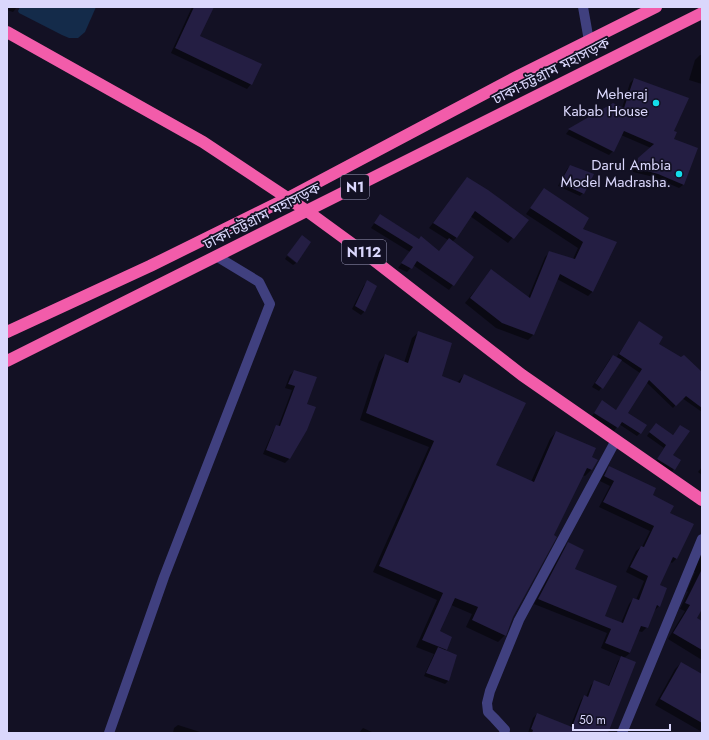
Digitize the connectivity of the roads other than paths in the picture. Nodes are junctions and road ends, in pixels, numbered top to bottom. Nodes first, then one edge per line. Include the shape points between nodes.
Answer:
1 (583, 7) edge
2 (656, 7) edge
3 (702, 13) edge
4 (7, 32) edge
5 (589, 40) junction
6 (288, 198) junction
7 (307, 211) junction
8 (216, 256) junction
9 (7, 332) edge
10 (7, 360) edge
11 (616, 440) junction
12 (702, 500) edge
13 (702, 539) edge
14 (109, 733) edge
15 (504, 733) edge
16 (622, 733) edge

1 - 5 street
2 - 5 highway, ঢাকা-চট্টগ্রাম মহাসড়ক / N1
3 - 7 highway, ঢাকা-চট্টগ্রাম মহাসড়ক / N1
4 - 6 highway, N112 via 203,142
5 - 6 highway, ঢাকা-চট্টগ্রাম মহাসড়ক / N1
6 - 7 highway, N112
6 - 9 highway, ঢাকা-চট্টগ্রাম মহাসড়ক / N1
7 - 8 highway, ঢাকা-চট্টগ্রাম মহাসড়ক / N1
7 - 11 highway, N112 via 522,375
8 - 10 highway, ঢাকা-চট্টগ্রাম মহাসড়ক / N1
8 - 14 street via 259,282 270,304 164,577
11 - 12 highway, N112
11 - 15 street via 519,620 490,691 488,712 505,730
13 - 16 street

